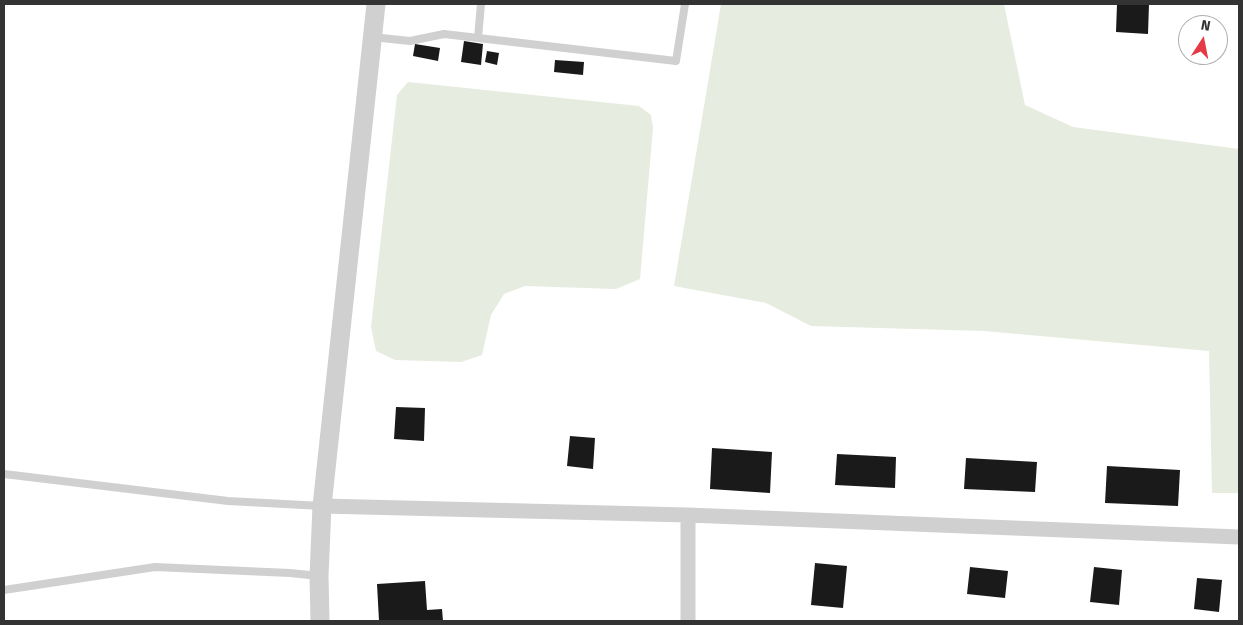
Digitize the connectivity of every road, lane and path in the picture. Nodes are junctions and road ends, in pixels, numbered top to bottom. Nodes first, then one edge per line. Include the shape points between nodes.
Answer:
1 (376, 4) edge
2 (482, 4) edge
3 (685, 4) edge
4 (372, 37) junction
5 (478, 38) junction
6 (4, 474) edge
7 (322, 506) junction
8 (688, 516) junction
9 (1239, 537) edge
10 (319, 576) junction
11 (4, 590) edge
12 (320, 621) edge
13 (688, 621) edge

1 - 4 street
2 - 5 lane
3 - 5 lane via 676,61
4 - 5 lane via 410,41 444,34
4 - 7 street
6 - 7 lane via 228,501
7 - 8 street
7 - 10 street
8 - 9 street
8 - 13 street
10 - 11 lane via 155,567
10 - 12 street

